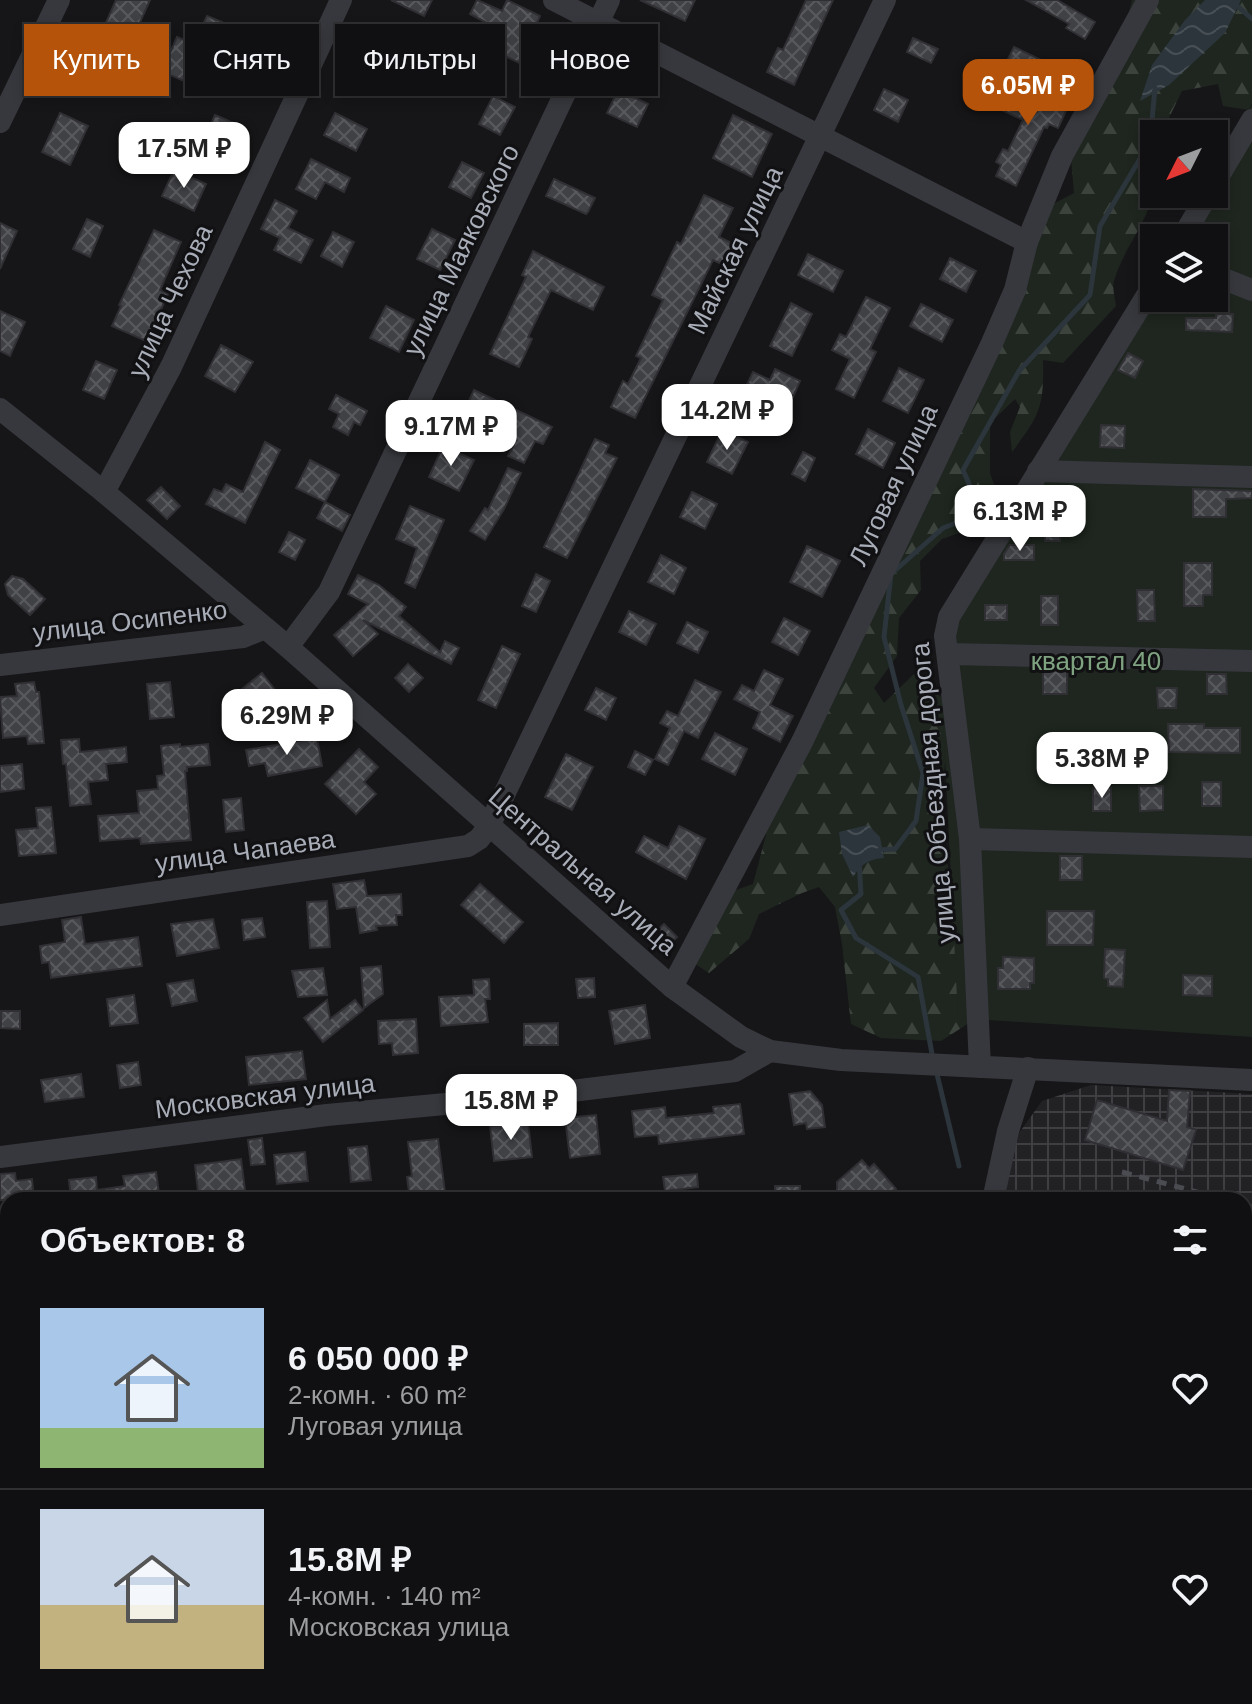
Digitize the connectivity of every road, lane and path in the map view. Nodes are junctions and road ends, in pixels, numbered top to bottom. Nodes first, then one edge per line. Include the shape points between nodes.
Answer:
1 (59, 0) edge
2 (341, 0) edge
3 (554, 0) edge
4 (609, 0) edge
5 (885, 0) edge
6 (1148, 0) edge
7 (599, 21) junction
8 (1252, 120) edge
9 (0, 122) edge
10 (821, 135) junction
11 (1228, 160) edge
12 (1027, 242) junction
13 (1228, 281) edge
14 (1252, 290) edge
15 (1140, 307) edge
16 (0, 409) edge
17 (1038, 471) junction
18 (1252, 477) edge
19 (104, 492) junction
20 (265, 628) junction
21 (288, 647) junction
22 (948, 654) junction
23 (1252, 661) edge
24 (0, 665) edge
25 (489, 826) junction
26 (970, 839) junction
27 (1252, 847) edge
28 (0, 915) edge
29 (672, 987) junction
30 (770, 1051) junction
31 (980, 1067) junction
32 (1028, 1068) junction
33 (1252, 1080) edge
34 (0, 1157) edge
35 (995, 1192) edge

1 - 9 street
2 - 19 street, улица Чехова via 171,367
3 - 7 street
4 - 7 street, улица Маяковского
5 - 10 street, Майская улица
6 - 12 street, Луговая улица via 1062,156
7 - 10 street
7 - 21 street, улица Маяковского via 329,592
8 - 11 street
10 - 12 street
10 - 25 street, Майская улица
12 - 29 street, Луговая улица via 998,330 802,742
13 - 14 street
15 - 17 street, улица Объездная дорога
16 - 19 street, Центральная улица
17 - 18 street
17 - 22 street, улица Объездная дорога via 949,617
19 - 20 street, Центральная улица
20 - 21 street, Центральная улица
20 - 24 street, улица Осипенко via 243,637
21 - 25 street, Центральная улица
22 - 23 street
22 - 26 street, улица Объездная дорога
25 - 28 street, улица Чапаева via 468,846
25 - 29 street, Центральная улица
26 - 27 street
26 - 31 street, улица Объездная дорога
29 - 30 street, Центральная улица via 727,1028
30 - 31 street, Центральная улица
30 - 34 street, Московская улица via 735,1071
31 - 32 street, Центральная улица
32 - 33 street, Центральная улица
32 - 35 street

